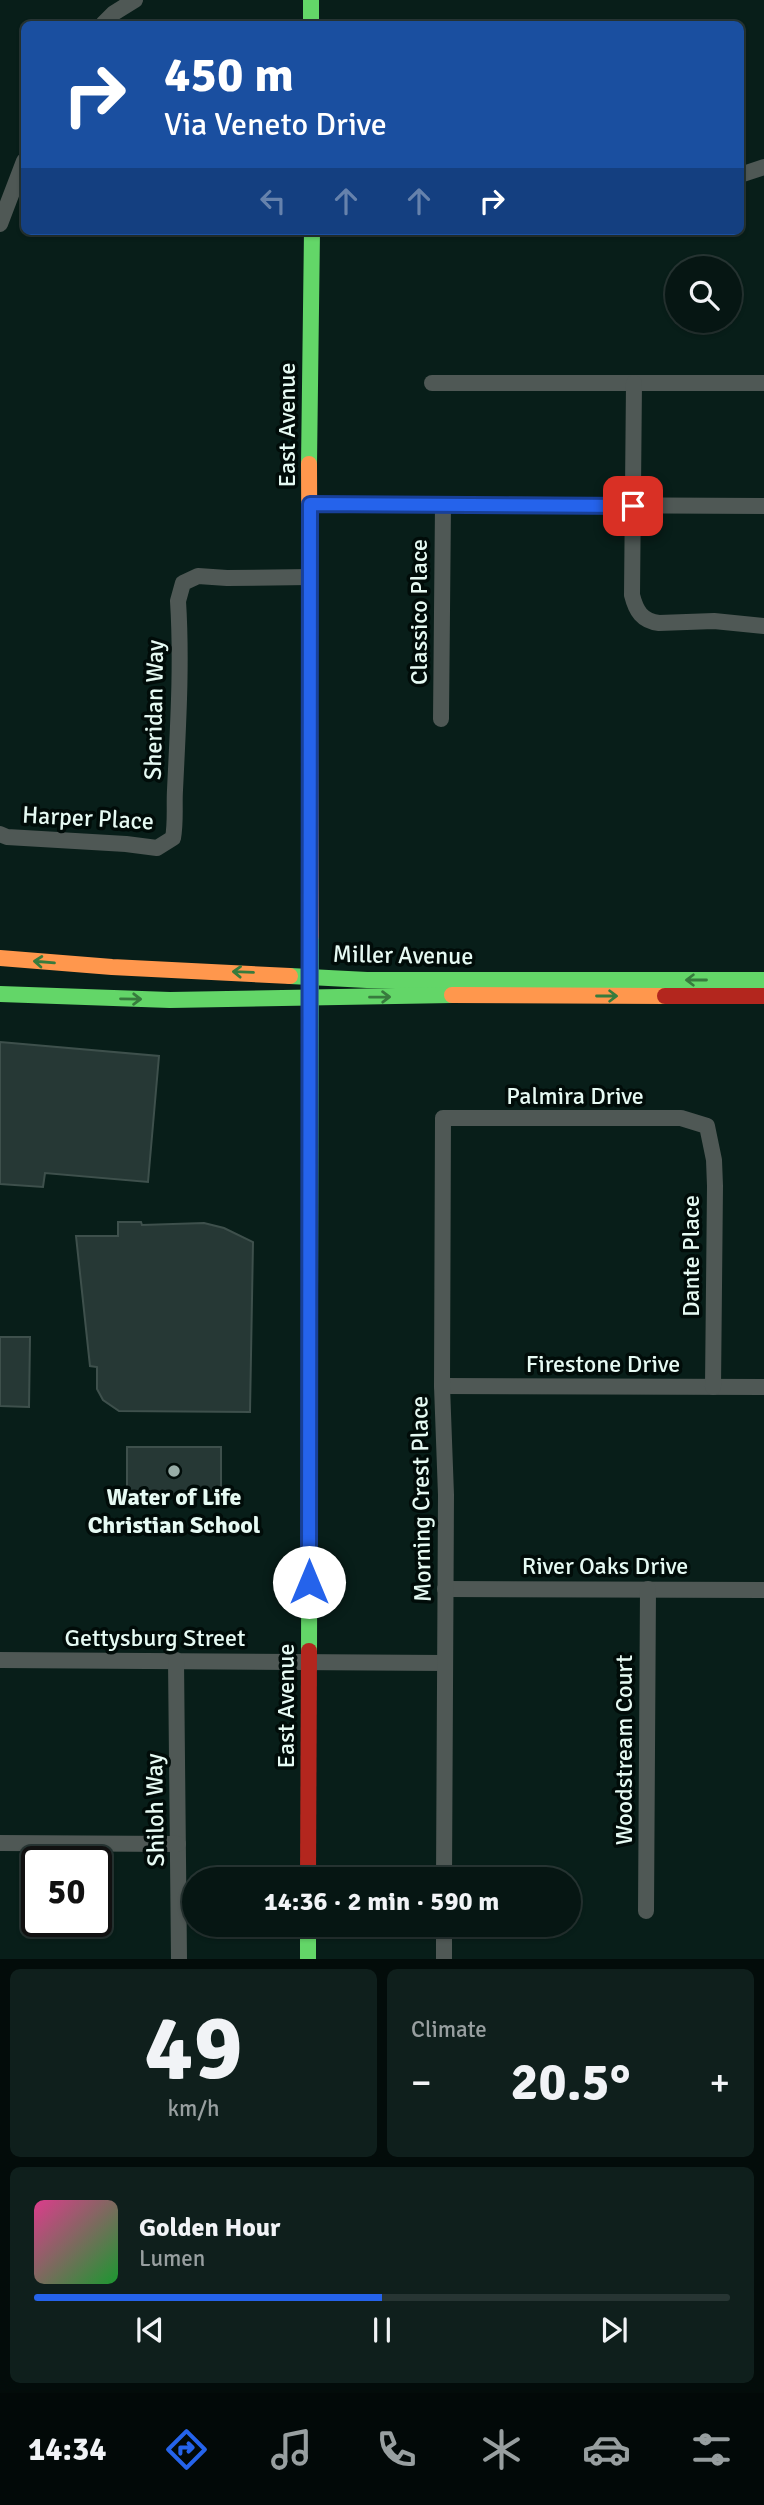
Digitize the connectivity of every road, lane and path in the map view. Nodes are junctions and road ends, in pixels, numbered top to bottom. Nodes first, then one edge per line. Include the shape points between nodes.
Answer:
1 (135, 0) edge
2 (311, 0) edge
3 (106, 21) edge
4 (311, 21) edge
5 (764, 167) edge
6 (21, 169) edge
7 (744, 173) edge
8 (0, 224) edge
9 (312, 235) edge
10 (432, 383) dead end
11 (634, 383) junction
12 (764, 383) edge
13 (310, 504) junction
14 (443, 505) junction
15 (633, 506) junction
16 (764, 506) edge
17 (310, 577) junction
18 (764, 625) edge
19 (441, 719) dead end
20 (0, 834) edge
21 (173, 838) joint
22 (0, 958) edge
23 (311, 977) junction
24 (764, 980) edge
25 (0, 994) edge
26 (764, 996) edge
27 (311, 998) junction
28 (443, 1118) joint
29 (707, 1126) joint
30 (442, 1386) junction
31 (713, 1387) junction
32 (764, 1387) edge
33 (445, 1589) junction
34 (648, 1589) junction
35 (764, 1590) edge
36 (0, 1660) edge
37 (176, 1660) junction
38 (309, 1662) junction
39 (445, 1663) junction
40 (0, 1843) edge
41 (178, 1844) junction
42 (308, 1867) edge
43 (444, 1867) edge
44 (646, 1911) dead end
45 (308, 1937) edge
46 (444, 1937) edge
47 (179, 1959) edge
48 (308, 1959) edge
49 (444, 1959) edge

1 - 3 street
2 - 4 main road
5 - 7 street
6 - 8 street
9 - 13 main road, East Avenue
10 - 11 street
11 - 12 street
11 - 15 street
13 - 14 street
13 - 17 main road, East Avenue
14 - 15 street
14 - 19 street, Classico Place
15 - 16 street
15 - 18 street via 632,595 644,619
17 - 21 street, Sheridan Way via 198,576 183,583 178,601 179,735
17 - 23 main road, East Avenue
20 - 21 street, Harper Place via 157,848
23 -> 22 main road, Miller Avenue
24 -> 23 main road, Miller Avenue
23 - 27 main road, East Avenue
25 -> 27 main road, Miller Avenue via 170,1000
27 -> 26 main road, Miller Avenue
27 - 38 main road, East Avenue
28 - 29 street, Palmira Drive via 681,1118
28 - 30 street, Morning Crest Place
29 - 31 street, Dante Place via 715,1186
30 - 31 street, Firestone Drive
30 - 33 street, Morning Crest Place
31 - 32 street, Firestone Drive
33 - 34 street, River Oaks Drive
33 - 39 street, Morning Crest Place
34 - 35 street, River Oaks Drive
34 - 44 street, Woodstream Court
36 - 37 street, Gettysburg Street
37 - 38 street, Gettysburg Street
37 - 41 street, Shiloh Way
38 - 39 street, Gettysburg Street
38 - 42 main road, East Avenue
39 - 43 street, Morning Crest Place
40 - 41 street
41 - 47 street, Shiloh Way
45 - 48 main road
46 - 49 street

